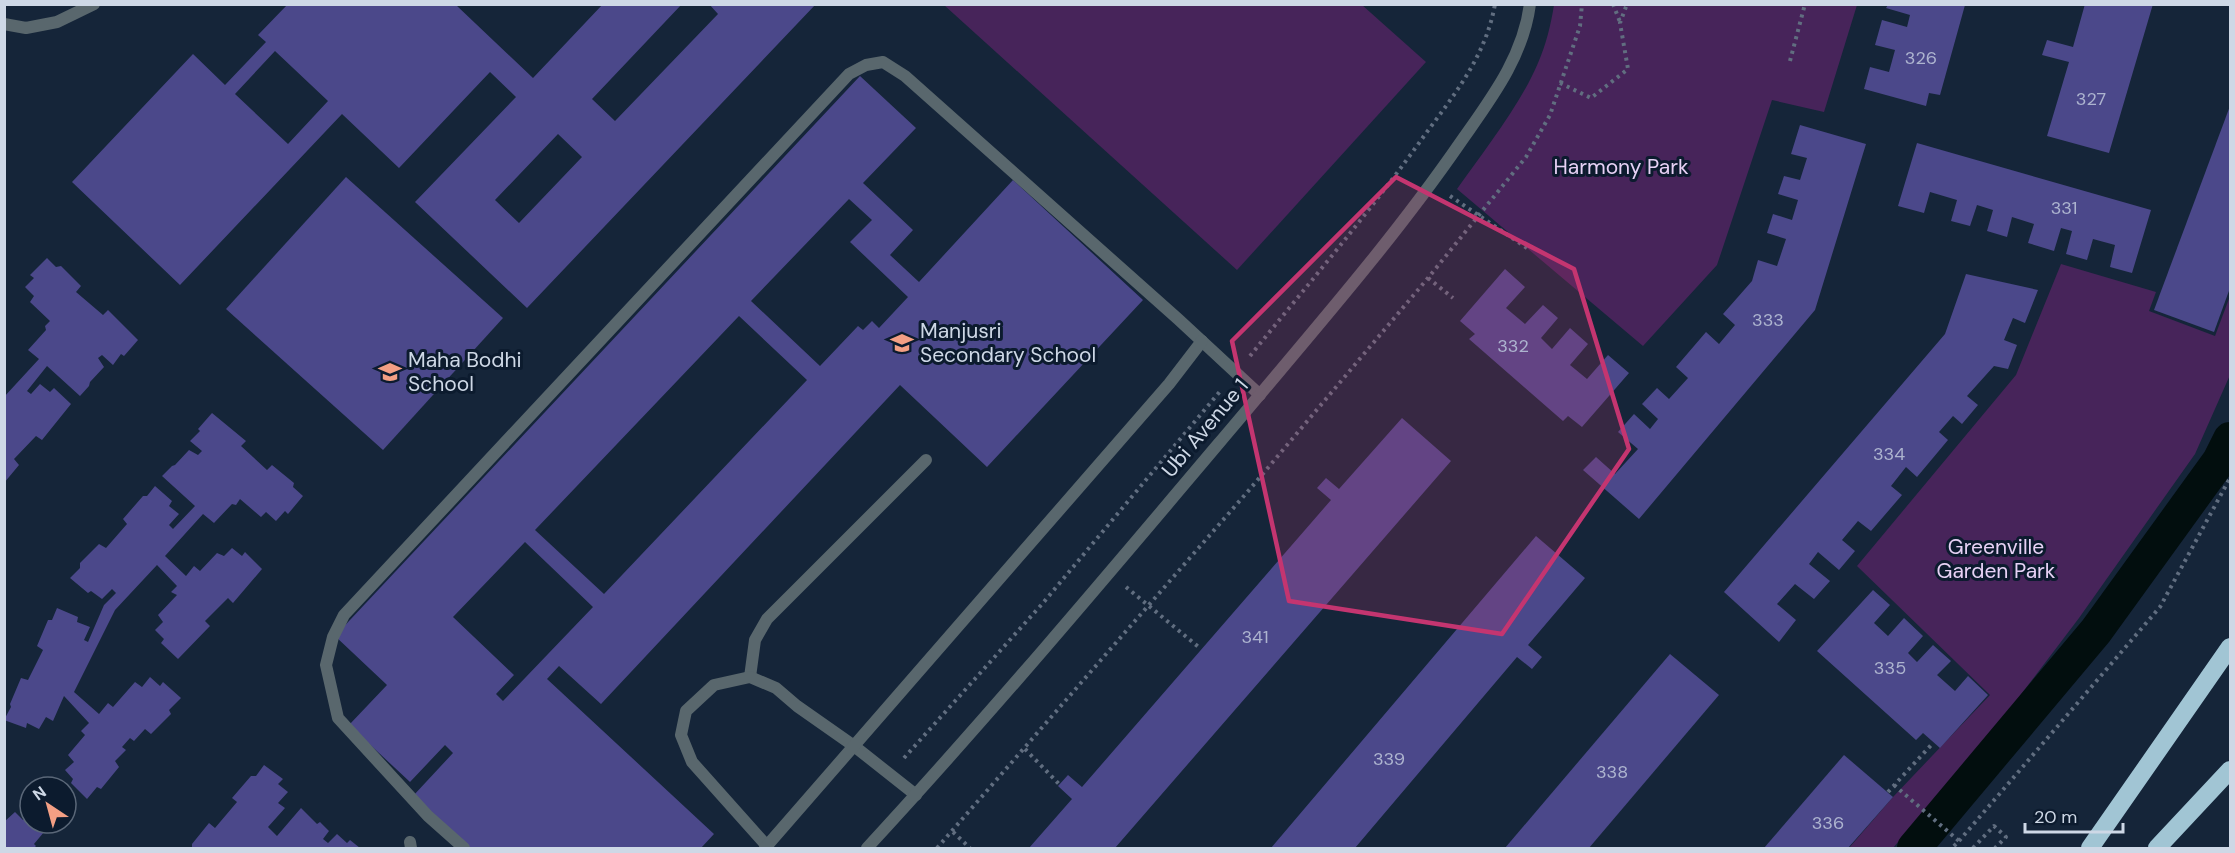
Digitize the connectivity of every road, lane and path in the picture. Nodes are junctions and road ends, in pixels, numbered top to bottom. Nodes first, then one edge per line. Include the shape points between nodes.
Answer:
1 (94, 4) edge
2 (1496, 4) edge
3 (1530, 4) edge
4 (1582, 4) edge
5 (1613, 4) edge
6 (1627, 4) edge
7 (1805, 4) edge
8 (1620, 23) junction
9 (4, 24) edge
10 (1790, 61) dead end
11 (1560, 83) junction
12 (1432, 184) junction
13 (1480, 215) junction
14 (1527, 248) dead end
15 (1428, 278) junction
16 (1453, 298) dead end
17 (1202, 341) junction
18 (1235, 373) junction
19 (1260, 394) junction
20 (926, 460) dead end
21 (2230, 478) edge
22 (1108, 574) junction
23 (1150, 605) junction
24 (2230, 647) edge
25 (1201, 649) dead end
26 (750, 677) junction
27 (1933, 743) dead end
28 (854, 746) junction
29 (1024, 749) junction
30 (2230, 770) edge
31 (890, 775) junction
32 (1059, 784) dead end
33 (1894, 785) junction
34 (1888, 792) dead end
35 (916, 795) junction
36 (953, 832) junction
37 (1959, 841) junction
38 (766, 847) edge
39 (464, 849) edge
40 (867, 849) edge
41 (937, 849) edge
42 (970, 849) edge
43 (1952, 849) edge
44 (1972, 849) edge
45 (1995, 849) edge
46 (2090, 849) edge
47 (2157, 849) edge

1 - 9 street via 57,22 26,28
2 - 18 path via 1479,55 1438,116 1383,191
3 - 12 street, Ubi Avenue 1 via 1519,46 1502,82
4 - 11 path via 1580,26
5 - 8 path
6 - 8 path
7 - 10 path
8 - 11 path via 1628,69 1591,98
11 - 13 path via 1550,115 1526,157
12 - 13 path
12 - 19 street, Ubi Avenue 1
13 - 14 path
13 - 15 path
15 - 16 path
15 - 23 path
17 - 18 street
17 - 28 street
17 - 39 street via 905,76 883,62 849,74 344,615 333,637 326,665 338,718 428,816
18 - 19 street
18 - 31 path via 1043,603
19 - 22 street, Ubi Avenue 1
20 - 26 street via 767,619 755,640
21 - 37 path via 2160,608
22 - 23 path
22 - 35 street, Ubi Avenue 1
23 - 25 path
23 - 29 path
24 - 46 highway
26 - 28 street via 776,688
26 - 38 street via 714,685 686,711 681,735 692,762
27 - 33 path
28 - 31 street
28 - 38 street
29 - 32 path
29 - 36 path
30 - 47 highway
31 - 35 street
33 - 34 path
33 - 37 path
35 - 40 street, Ubi Avenue 1
36 - 41 path
36 - 42 path
37 - 43 path
44 - 45 path via 1994,826 2006,837

